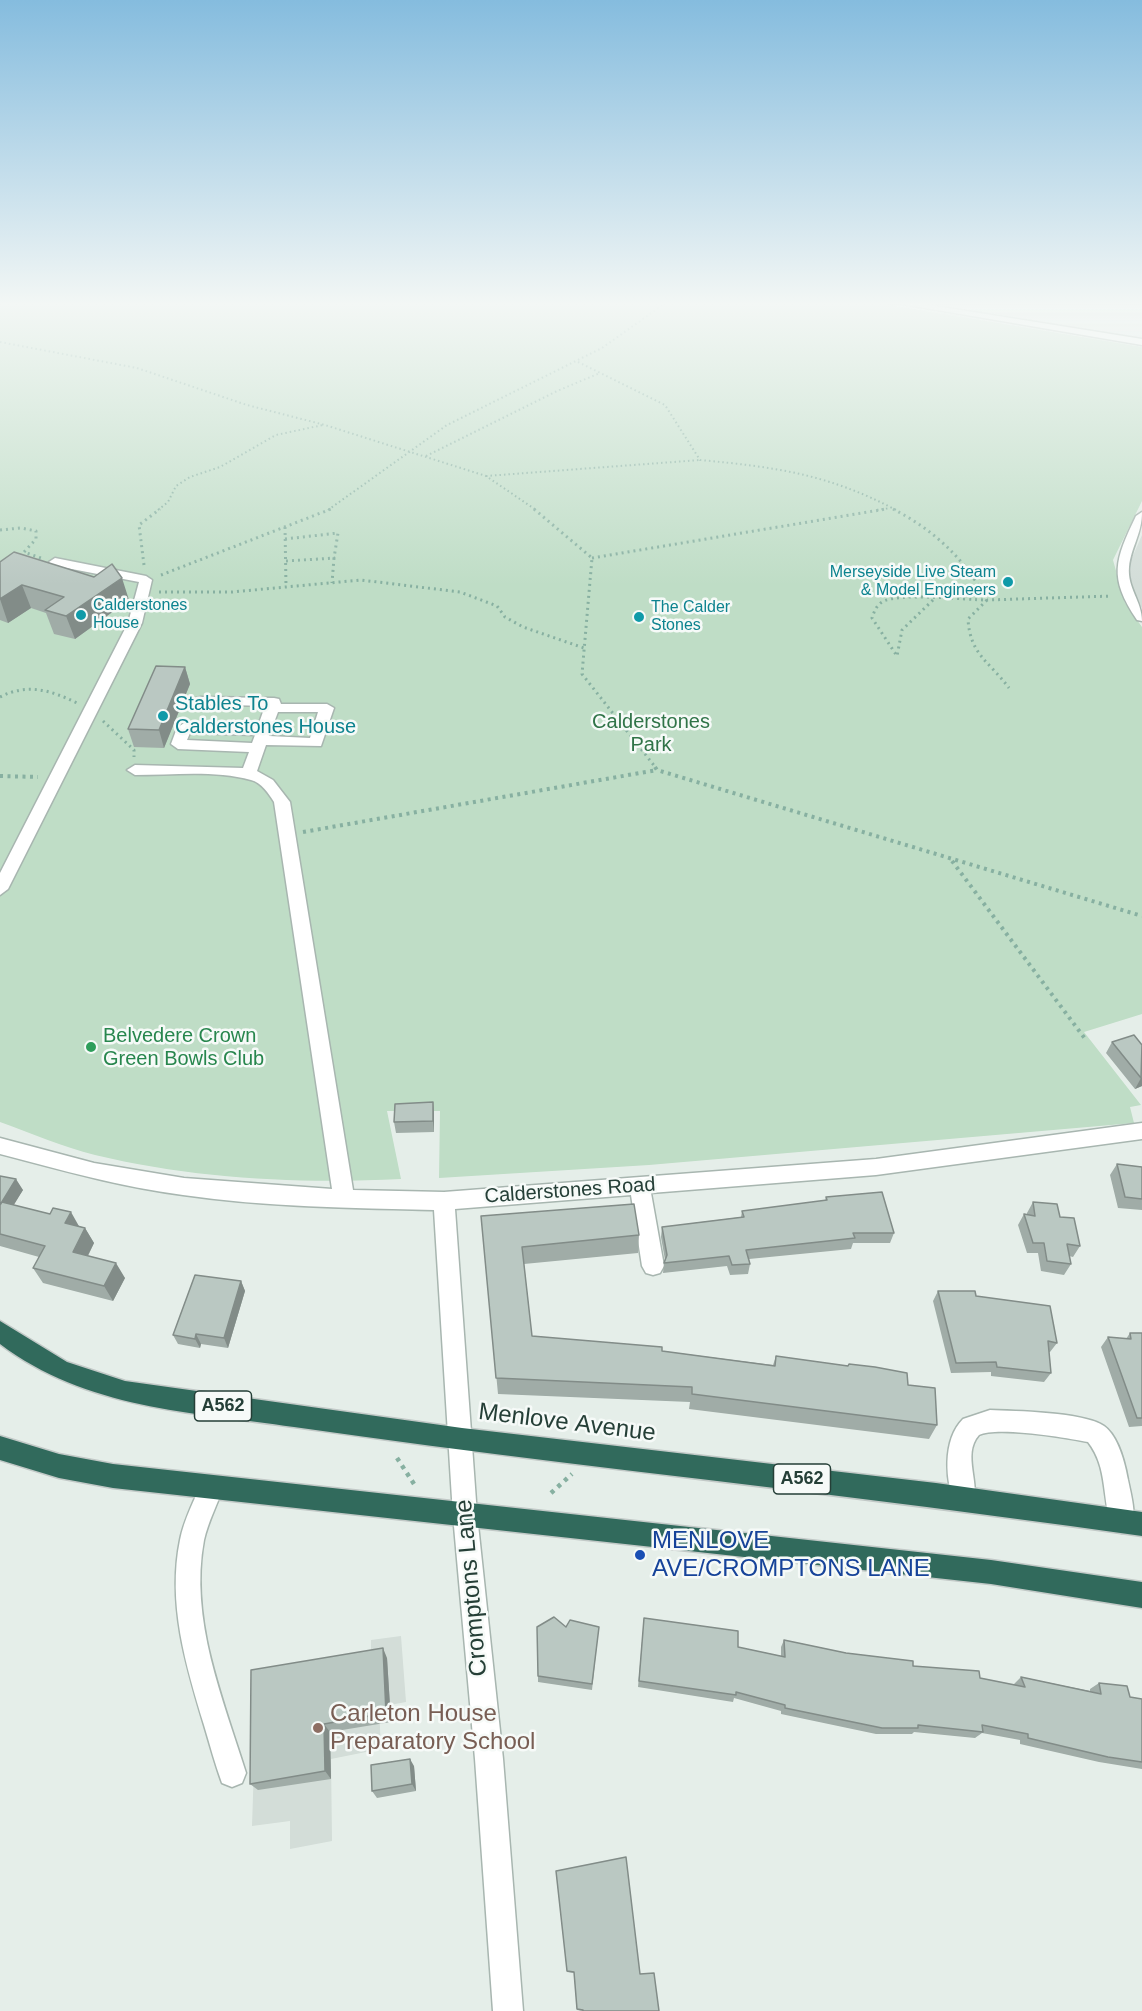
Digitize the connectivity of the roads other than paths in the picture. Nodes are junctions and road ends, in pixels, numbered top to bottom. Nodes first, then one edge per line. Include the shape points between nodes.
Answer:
1 (1142, 516) edge
2 (55, 562) edge
3 (1134, 601) edge
4 (1142, 617) edge
5 (201, 701) dead end
6 (272, 708) junction
7 (260, 739) junction
8 (135, 770) dead end
9 (248, 775) junction
10 (0, 889) edge
11 (1142, 1131) edge
12 (0, 1146) edge
13 (640, 1186) junction
14 (344, 1199) junction
15 (444, 1200) junction
16 (653, 1266) dead end
17 (0, 1331) edge
18 (462, 1439) junction
19 (0, 1448) edge
20 (211, 1488) junction
21 (964, 1499) junction
22 (465, 1515) junction
23 (1132, 1522) edge
24 (1142, 1595) edge
25 (232, 1773) dead end
26 (508, 2011) edge

1 - 3 street via 1120,563
2 - 10 street via 145,586 135,623
3 - 4 street
5 - 6 street via 274,702
6 - 7 street
6 - 7 street via 327,708 316,742
7 - 9 street
8 - 9 street
9 - 14 street via 257,776 274,788 282,802
11 - 13 street, Calderstones Road via 876,1167
12 - 14 street, Calderstones Road via 94,1171 184,1186
13 - 15 street, Calderstones Road
13 - 16 street
14 - 15 street, Calderstones Road
15 - 18 street, Cromptons Lane
17 - 18 highway, Menlove Avenue / A562 via 60,1372 90,1384
18 - 21 highway, Menlove Avenue / A562
18 - 22 street, Cromptons Lane
19 - 20 highway via 69,1468
20 - 22 highway
20 - 25 street via 192,1540 187,1591 195,1639
21 - 23 highway, Menlove Avenue / A562
21 - 23 street via 962,1438 969,1428 984,1421 1076,1427 1094,1432 1107,1448
22 - 24 highway via 991,1572
22 - 26 street, Cromptons Lane

